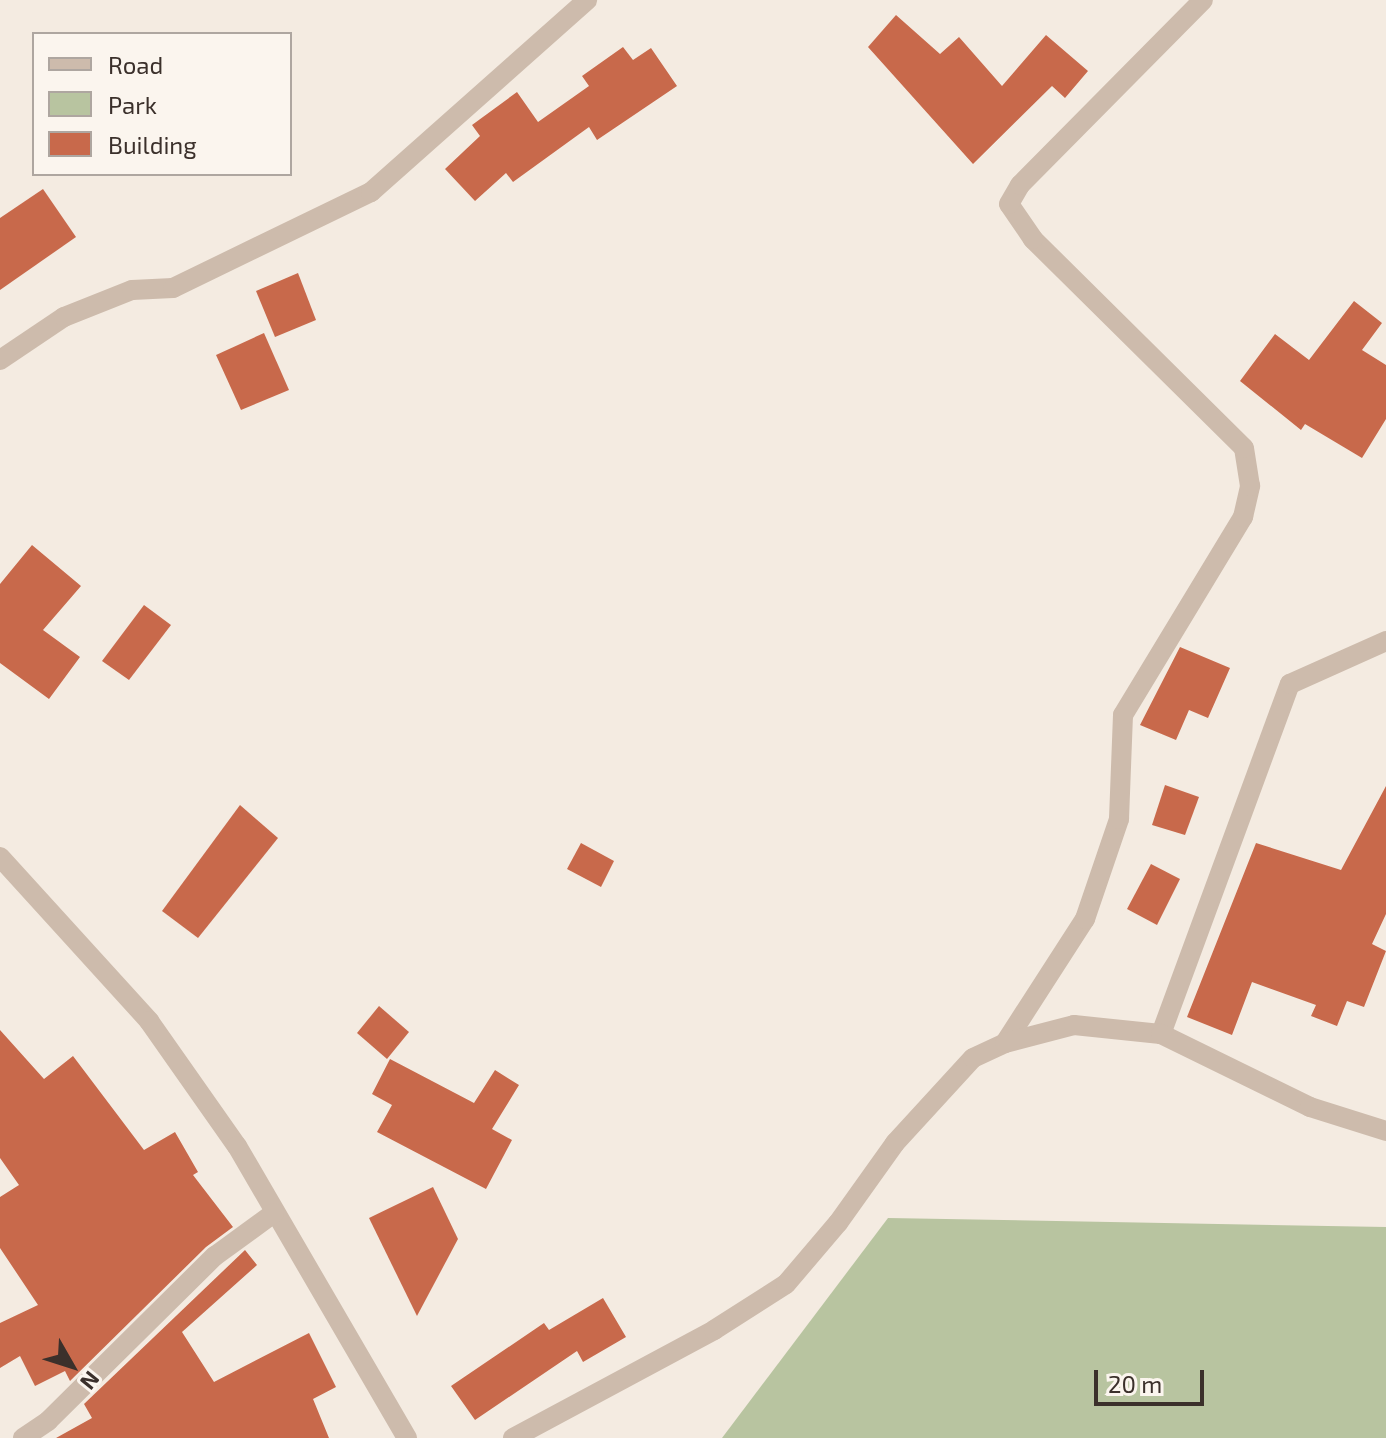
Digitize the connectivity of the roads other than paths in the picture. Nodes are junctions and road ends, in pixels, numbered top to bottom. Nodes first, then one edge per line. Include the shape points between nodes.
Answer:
1 (587, 0) edge
2 (1203, 0) edge
3 (0, 360) edge
4 (1386, 641) edge
5 (0, 857) edge
6 (1161, 1034) junction
7 (1005, 1043) junction
8 (1386, 1131) edge
9 (274, 1213) junction
10 (23, 1438) edge
11 (407, 1438) edge
12 (513, 1438) edge

1 - 3 street via 371,192 173,288 132,290 64,317
2 - 7 street via 1020,185 1009,204 1033,239 1244,448 1250,486 1243,517 1123,715 1119,819 1085,919
4 - 6 street via 1290,684
5 - 9 street via 149,1021 237,1146
6 - 7 street via 1074,1025
6 - 8 street via 1310,1107
7 - 12 street via 963,1068 895,1143 786,1284 714,1330
9 - 10 street via 215,1256 48,1421
9 - 11 street

